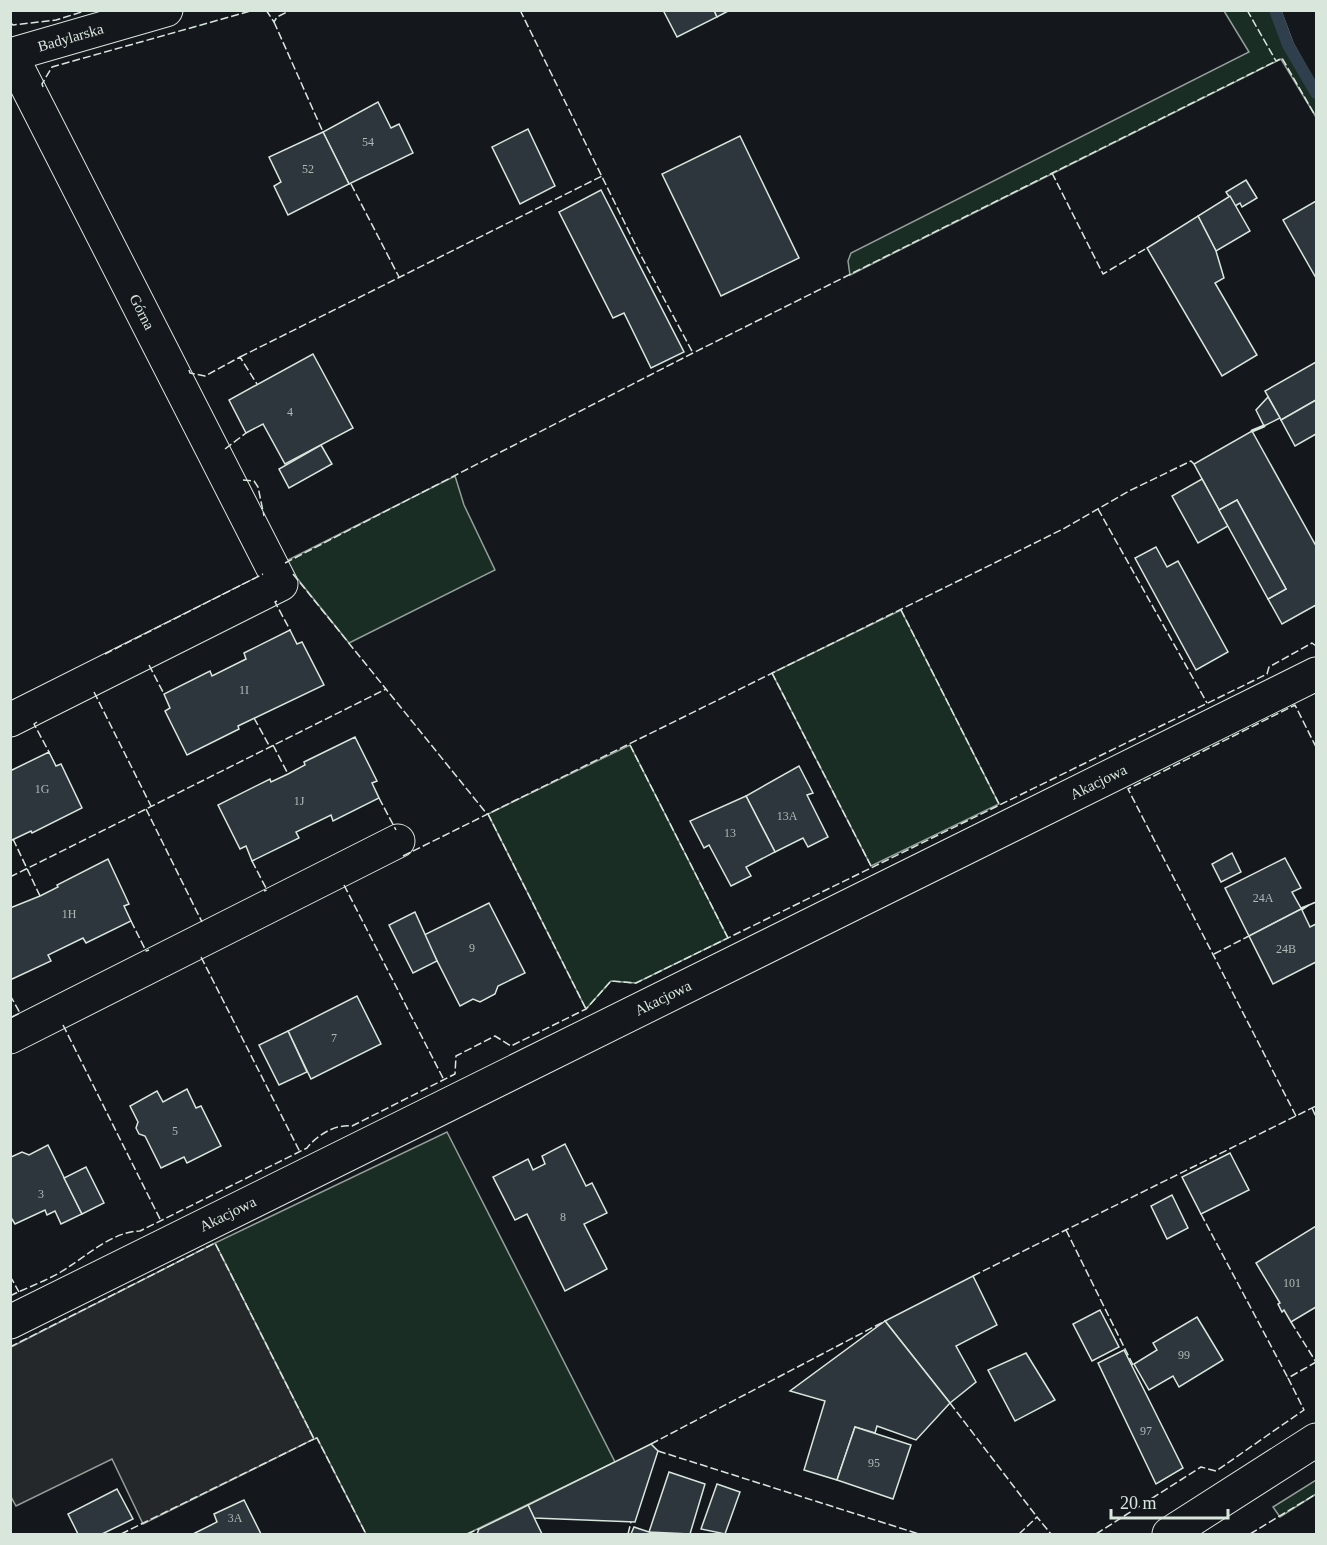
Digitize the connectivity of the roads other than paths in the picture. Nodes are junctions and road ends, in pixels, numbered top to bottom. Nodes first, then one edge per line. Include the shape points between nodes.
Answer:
1 (166, 10) edge
2 (10, 55) edge
3 (1317, 674) edge
4 (10, 720) edge
5 (398, 841) dead end
6 (10, 1037) edge
7 (10, 1322) edge
8 (1317, 1440) edge
9 (1169, 1534) edge

1 - 2 street, Badylarska
2 - 4 street, Górna via 281,584
3 - 7 street, Akacjowa
5 - 6 street
8 - 9 street

